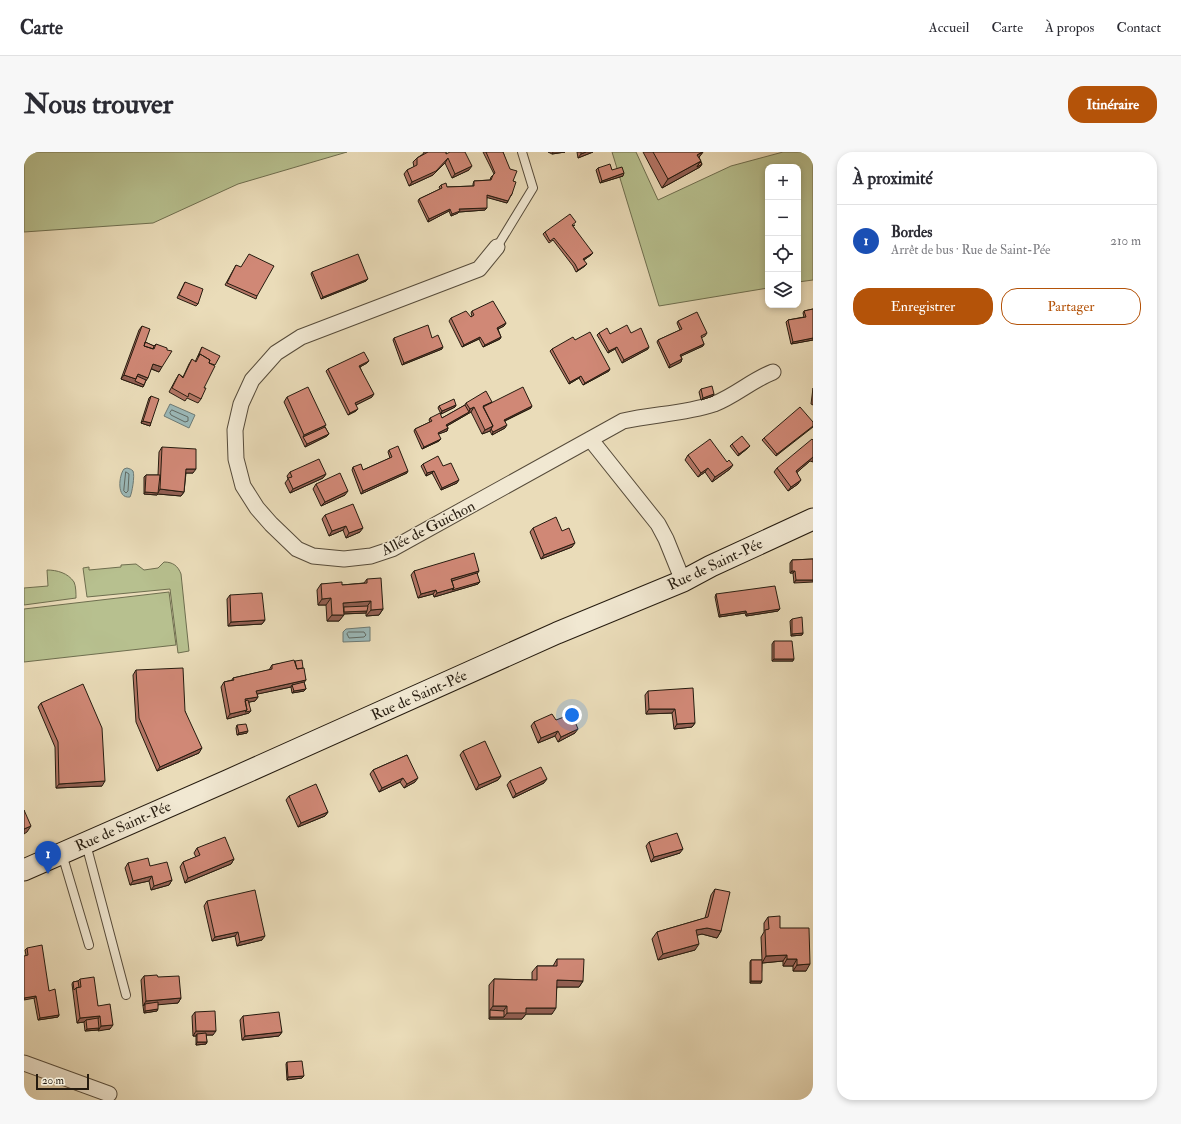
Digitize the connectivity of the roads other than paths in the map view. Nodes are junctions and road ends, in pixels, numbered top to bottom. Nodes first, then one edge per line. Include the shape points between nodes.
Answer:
1 (522, 152) edge
2 (497, 247) joint
3 (773, 372) dead end
4 (591, 440) junction
5 (813, 519) edge
6 (683, 581) junction
7 (86, 843) junction
8 (62, 853) junction
9 (24, 870) edge
10 (89, 945) dead end
11 (126, 996) dead end
12 (24, 1063) edge
13 (109, 1094) dead end

1 - 2 lane via 533,188
2 - 4 street, Allée de Guichon via 479,268 301,337 276,353 252,380 241,404 235,430 236,459 243,486 257,508 297,549 313,556 344,559 371,556 392,550
3 - 4 street, Allée de Guichon via 715,403 693,410 623,421
4 - 6 street via 658,524
5 - 6 main road, Rue de Saint-Pée
6 - 7 main road, Rue de Saint-Pée via 557,633
7 - 8 main road, Rue de Saint-Pée
7 - 11 lane
8 - 9 main road, Rue de Saint-Pée
8 - 10 lane
12 - 13 street

